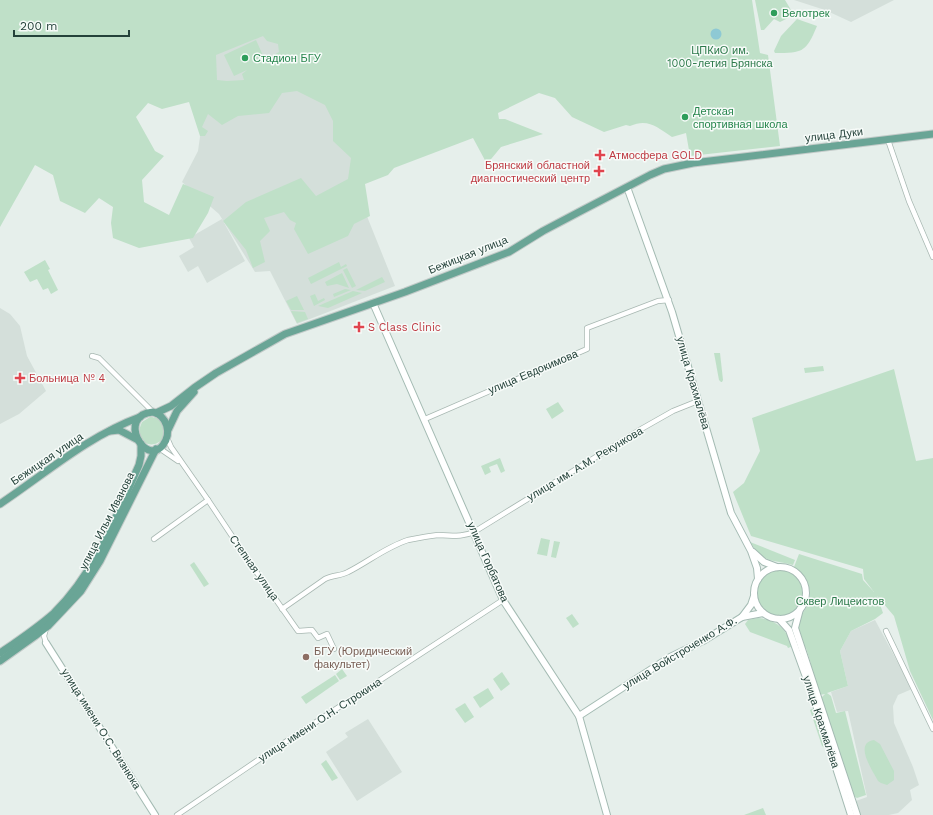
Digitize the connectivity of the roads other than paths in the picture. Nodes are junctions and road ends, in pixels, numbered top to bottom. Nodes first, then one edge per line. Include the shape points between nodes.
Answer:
1 (933, 134) edge
2 (888, 140) junction
3 (737, 158) joint
4 (627, 187) junction
5 (932, 254) edge
6 (668, 300) junction
7 (373, 303) junction
8 (248, 355) junction
9 (92, 356) dead end
10 (141, 401) junction
11 (698, 401) junction
12 (154, 413) junction
13 (142, 416) junction
14 (425, 419) junction
15 (168, 430) junction
16 (106, 433) junction
17 (167, 438) junction
18 (139, 442) junction
19 (157, 449) junction
20 (183, 465) junction
21 (208, 500) junction
22 (0, 504) edge
23 (474, 532) junction
24 (154, 539) dead end
25 (751, 551) junction
26 (776, 567) junction
27 (758, 579) junction
28 (754, 596) junction
29 (503, 600) junction
30 (282, 608) junction
31 (800, 609) junction
32 (763, 614) junction
33 (742, 617) junction
34 (779, 619) junction
35 (46, 628) junction
36 (792, 629) junction
37 (886, 631) dead end
38 (32, 639) junction
39 (46, 643) junction
40 (334, 649) dead end
41 (0, 653) edge
42 (0, 661) edge
43 (579, 716) junction
44 (933, 729) edge
45 (155, 815) edge
46 (177, 815) edge
47 (607, 815) edge
48 (851, 815) edge
49 (857, 815) edge

1 - 2 main road, улица Дуки
2 - 3 main road, улица Дуки
2 - 5 street via 909,201
3 - 4 main road, Бежицкая улица via 664,169
4 - 6 main road, улица Крахмалёва
4 - 7 main road, Бежицкая улица via 509,252
6 - 11 main road, улица Крахмалёва
6 - 14 street, улица Евдокимова via 658,301 587,328 587,349
7 - 8 main road, Бежицкая улица via 285,334
7 - 14 main road, улица Горбатова
8 - 12 main road via 208,378 171,406
8 - 15 main road via 196,391 177,411
9 - 10 street via 99,358
10 - 12 street
10 - 13 street
11 - 23 street, улица им. А.М. Рекункова via 673,411 647,426
11 - 25 main road, улица Крахмалёва via 731,514
12 - 13 main road
12 - 15 main road via 161,416
13 - 16 main road, Бежицкая улица
13 - 18 main road via 136,426
14 - 23 main road, улица Горбатова
15 - 17 main road
16 - 18 main road via 119,430
16 - 22 main road, Бежицкая улица via 78,449
17 - 19 main road
17 - 20 street, Степная улица
18 - 19 main road via 149,449
18 - 41 main road, улица Ильи Иванова via 139,465 86,573 65,601 44,622
19 - 20 street
19 - 35 main road, улица Ильи Иванова via 91,577 69,605
20 - 21 street, Степная улица
21 - 24 street
21 - 30 street, Степная улица
23 - 29 main road, улица Горбатова
23 - 30 street via 464,536 423,537 401,543 346,574 333,575 325,579
25 - 26 main road via 764,562
25 - 27 main road, улица Крахмалёва
26 - 27 main road via 766,571
26 - 31 main road via 790,569 802,581 806,593
27 - 28 main road, улица Крахмалёва via 754,587
28 - 32 main road
28 - 33 main road, улица Крахмалёва
29 - 43 main road, улица Горбатова
29 - 46 street, улица имени О.Н. Строкина
30 - 40 street, Степная улица via 298,631 312,630 318,638 326,634
31 - 34 main road via 788,618
31 - 36 main road
32 - 33 main road
32 - 34 main road
33 - 43 main road, улица Войстроченко А.Ф. via 703,641 670,657
34 - 36 main road
35 - 38 main road, улица Ильи Иванова
35 - 39 street
36 - 48 main road, улица Крахмалёва
36 - 49 main road
37 - 44 street
38 - 39 street
38 - 42 main road, улица Ильи Иванова
39 - 45 main road, улица имени О.С. Визнюка
43 - 47 main road, улица Горбатова

